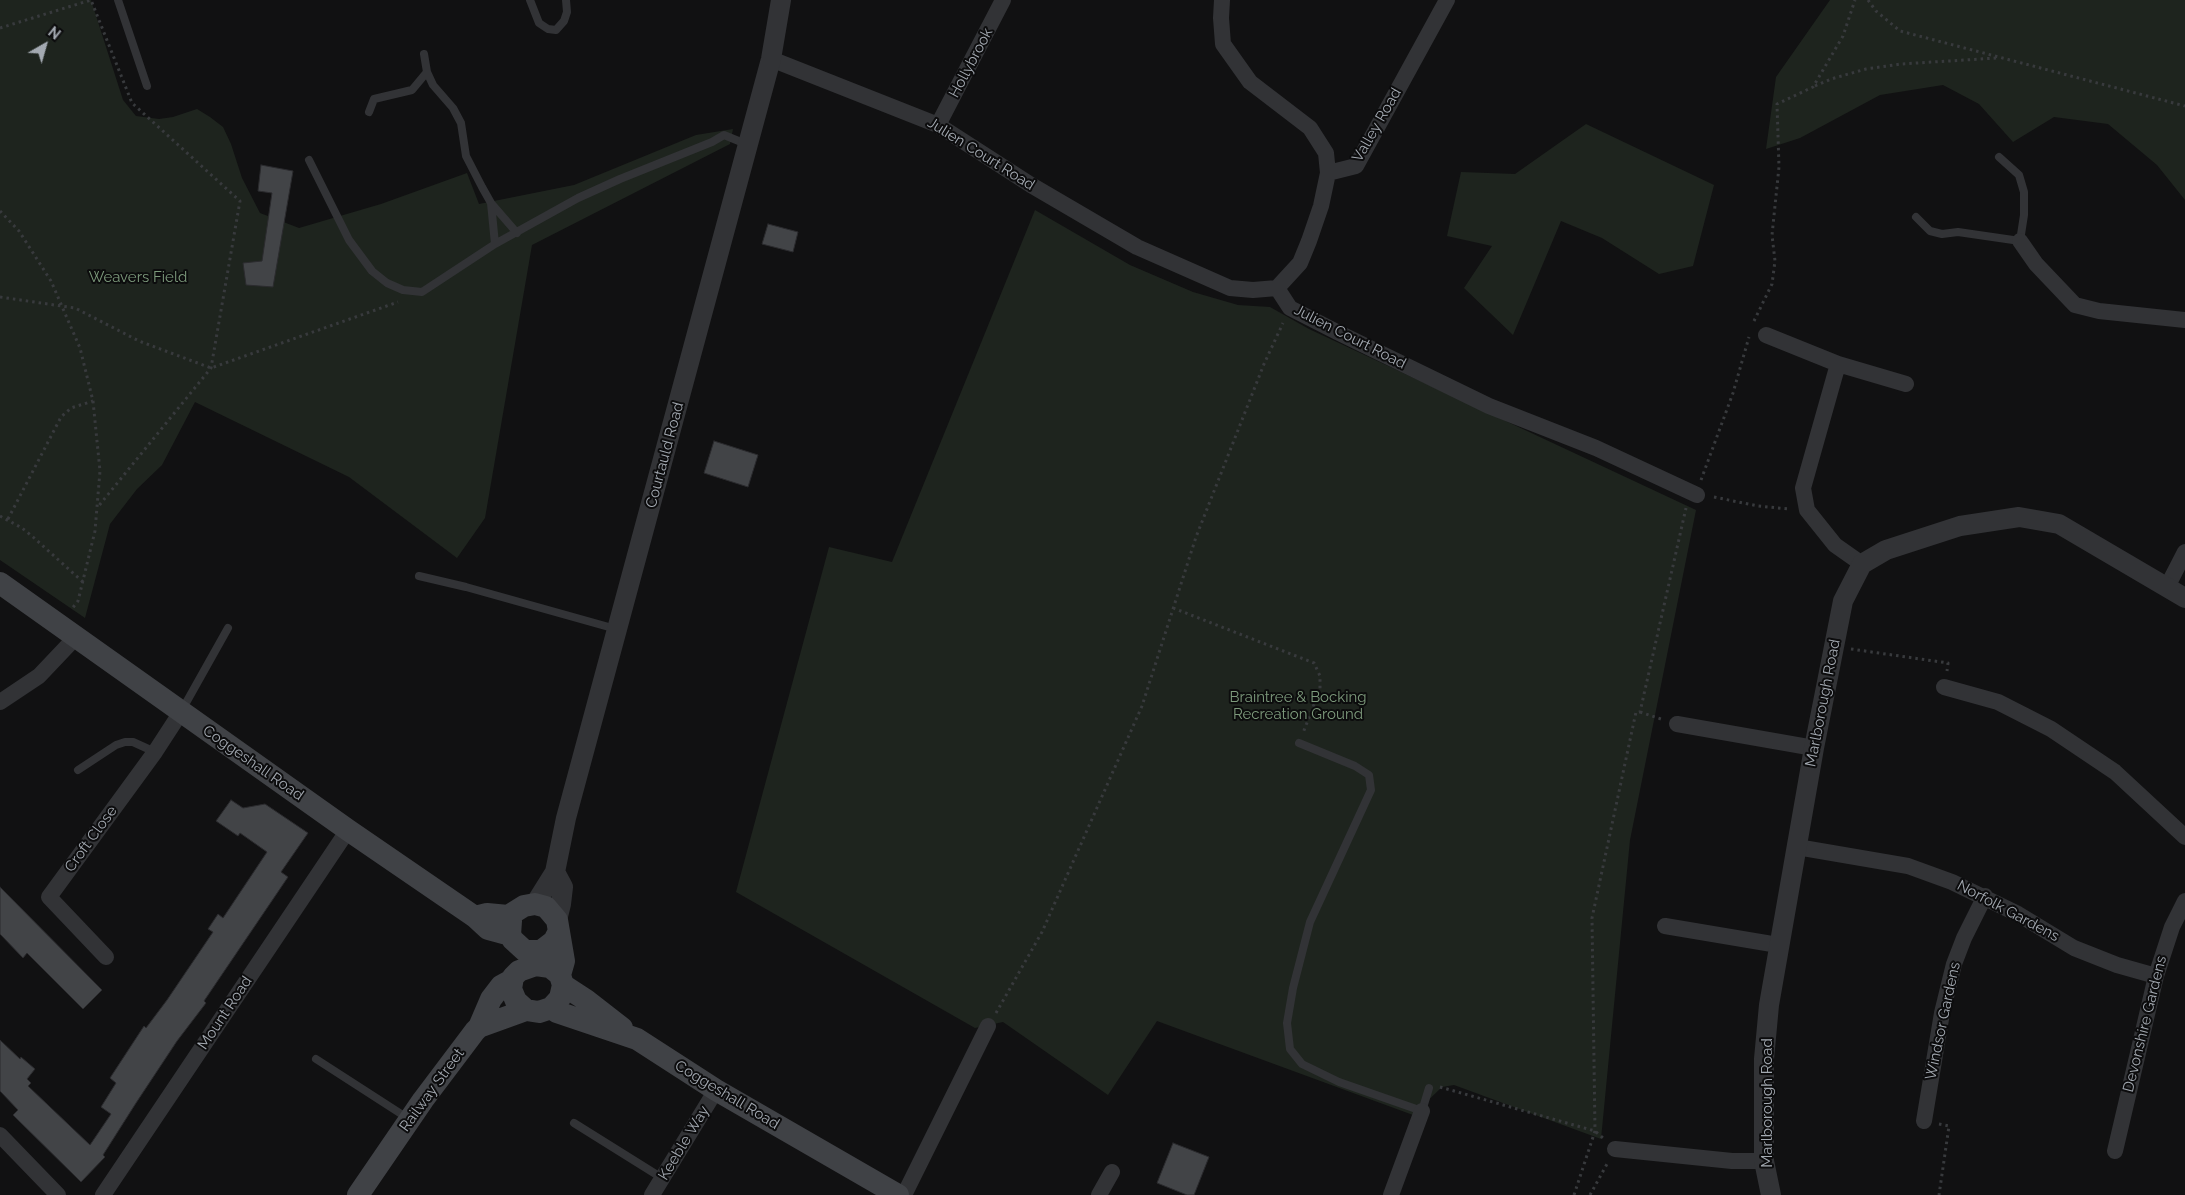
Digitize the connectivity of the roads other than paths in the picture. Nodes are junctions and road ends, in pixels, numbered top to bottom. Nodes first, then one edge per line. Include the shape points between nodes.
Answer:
1 (118, 0) edge
2 (530, 0) edge
3 (566, 0) edge
4 (781, 0) edge
5 (1003, 0) edge
6 (1222, 0) edge
7 (1447, 0) edge
8 (424, 54) dead end
9 (771, 59) junction
10 (427, 72) junction
11 (147, 86) dead end
12 (368, 112) dead end
13 (938, 125) junction
14 (748, 144) junction
15 (1999, 157) dead end
16 (309, 160) dead end
17 (1328, 173) junction
18 (491, 203) junction
19 (1916, 216) dead end
20 (517, 233) junction
21 (2020, 241) junction
22 (495, 244) junction
23 (1277, 288) junction
24 (2185, 320) edge
25 (1766, 335) dead end
26 (1838, 364) junction
27 (1906, 384) dead end
28 (1696, 495) road end
29 (2185, 552) edge
30 (1862, 564) junction
31 (419, 576) dead end
32 (0, 582) edge
33 (2167, 587) junction
34 (2185, 598) edge
35 (228, 628) dead end
36 (618, 629) junction
37 (68, 631) junction
38 (1944, 686) road end
39 (0, 702) edge
40 (181, 712) junction
41 (1677, 724) road end
42 (1299, 743) road end
43 (1814, 748) junction
44 (155, 752) junction
45 (78, 770) dead end
46 (348, 830) junction
47 (2185, 837) edge
48 (1797, 847) junction
49 (555, 872) junction
50 (1985, 896) junction
51 (2185, 900) edge
52 (535, 904) junction
53 (557, 926) junction
54 (1665, 926) dead end
55 (513, 929) junction
56 (1778, 945) junction
57 (106, 957) dead end
58 (2156, 976) junction
59 (513, 978) junction
60 (561, 980) junction
61 (551, 1008) junction
62 (526, 1010) junction
63 (988, 1026) road end
64 (479, 1027) junction
65 (637, 1039) junction
66 (316, 1058) dead end
67 (1429, 1088) road end
68 (716, 1090) junction
69 (1422, 1111) junction
70 (409, 1120) junction
71 (1924, 1122) road end
72 (574, 1123) dead end
73 (0, 1135) edge
74 (1615, 1148) road end
75 (2115, 1151) dead end
76 (1764, 1161) junction
77 (1112, 1172) dead end
78 (662, 1178) junction
79 (58, 1195) edge
80 (103, 1195) edge
81 (358, 1195) edge
82 (652, 1195) edge
83 (898, 1195) edge
84 (904, 1195) edge
85 (1099, 1195) edge
86 (1391, 1195) edge
87 (1771, 1195) edge

1 - 11 lane
2 - 3 lane via 539,23 556,30 568,12
4 - 9 street, Courtauld Road
5 - 13 street, Hollybrook
6 - 17 street via 1223,44 1250,82 1310,128 1326,153
7 - 17 street, Valley Road via 1356,166
8 - 10 lane
9 - 13 street, Julien Court Road
9 - 14 street, Courtauld Road
10 - 12 lane via 412,90 374,99
10 - 18 lane via 461,123 466,156
13 - 23 street, Julien Court Road via 1031,185 1137,247 1230,288
14 - 20 lane via 724,135 578,198
14 - 36 street, Courtauld Road
15 - 21 lane via 2019,175 2024,192
16 - 22 lane via 349,240 372,271 387,283 403,290 422,292
17 - 23 street via 1322,206 1300,264
18 - 20 lane
18 - 22 lane
19 - 21 lane via 1930,231 1942,234 1958,232
20 - 22 lane
21 - 24 street via 2036,264 2075,305 2099,312
23 - 28 street, Julien Court Road via 1290,308 1489,406 1596,448
25 - 26 street
26 - 27 street
26 - 30 street via 1803,488 1806,510 1835,545
29 - 33 street
30 - 33 street via 1886,550 1960,526 2019,517 2059,524
30 - 43 street, Marlborough Road via 1843,601
31 - 36 lane
32 - 37 main road, Coggeshall Road
33 - 34 street
35 - 40 lane
36 - 49 street, Courtauld Road via 566,818
37 - 39 street via 39,676
37 - 40 main road, Coggeshall Road
38 - 47 street via 1998,702 2051,729 2115,772
40 - 44 street, Croft Close
40 - 46 main road, Coggeshall Road
41 - 43 street
42 - 69 lane via 1369,775 1371,790 1310,922 1287,1023 1290,1049 1302,1064 1339,1082
43 - 48 street, Marlborough Road
44 - 45 lane via 133,742 125,742
44 - 57 street, Croft Close via 49,897
46 - 55 main road, Coggeshall Road via 488,929
46 - 80 street, Mount Road
48 - 50 street, Norfolk Gardens via 1908,866
48 - 56 street, Marlborough Road
49 - 52 street, Courtauld Road
49 - 53 street via 563,887
50 - 58 street, Norfolk Gardens via 2074,948
50 - 71 street, Windsor Gardens via 1954,964 1942,1013
51 - 58 street, Devonshire Gardens via 2172,927
52 - 53 main road via 546,907
52 - 55 main road via 524,906
53 - 55 main road via 554,941 541,951 525,951
53 - 60 main road via 564,962
54 - 56 street
55 - 59 main road via 506,950
56 - 76 street, Marlborough Road via 1764,1059
58 - 75 street, Devonshire Gardens
59 - 60 main road via 519,971 536,965 550,967
59 - 62 main road via 511,989 516,1002
59 - 64 main road, Railway Street via 491,999
60 - 61 main road via 560,998
60 - 65 main road
61 - 62 main road, Coggeshall Road via 538,1012
61 - 65 main road, Coggeshall Road
62 - 64 main road
63 - 84 street
64 - 70 main road, Railway Street
65 - 68 main road, Coggeshall Road
66 - 70 lane
67 - 69 lane
68 - 78 street, Keeble Way
68 - 83 main road, Coggeshall Road
69 - 86 street
70 - 81 main road, Railway Street
72 - 78 lane
73 - 79 street
74 - 76 street via 1732,1161
76 - 87 street, Marlborough Road
77 - 85 street
78 - 82 street, Keeble Way

